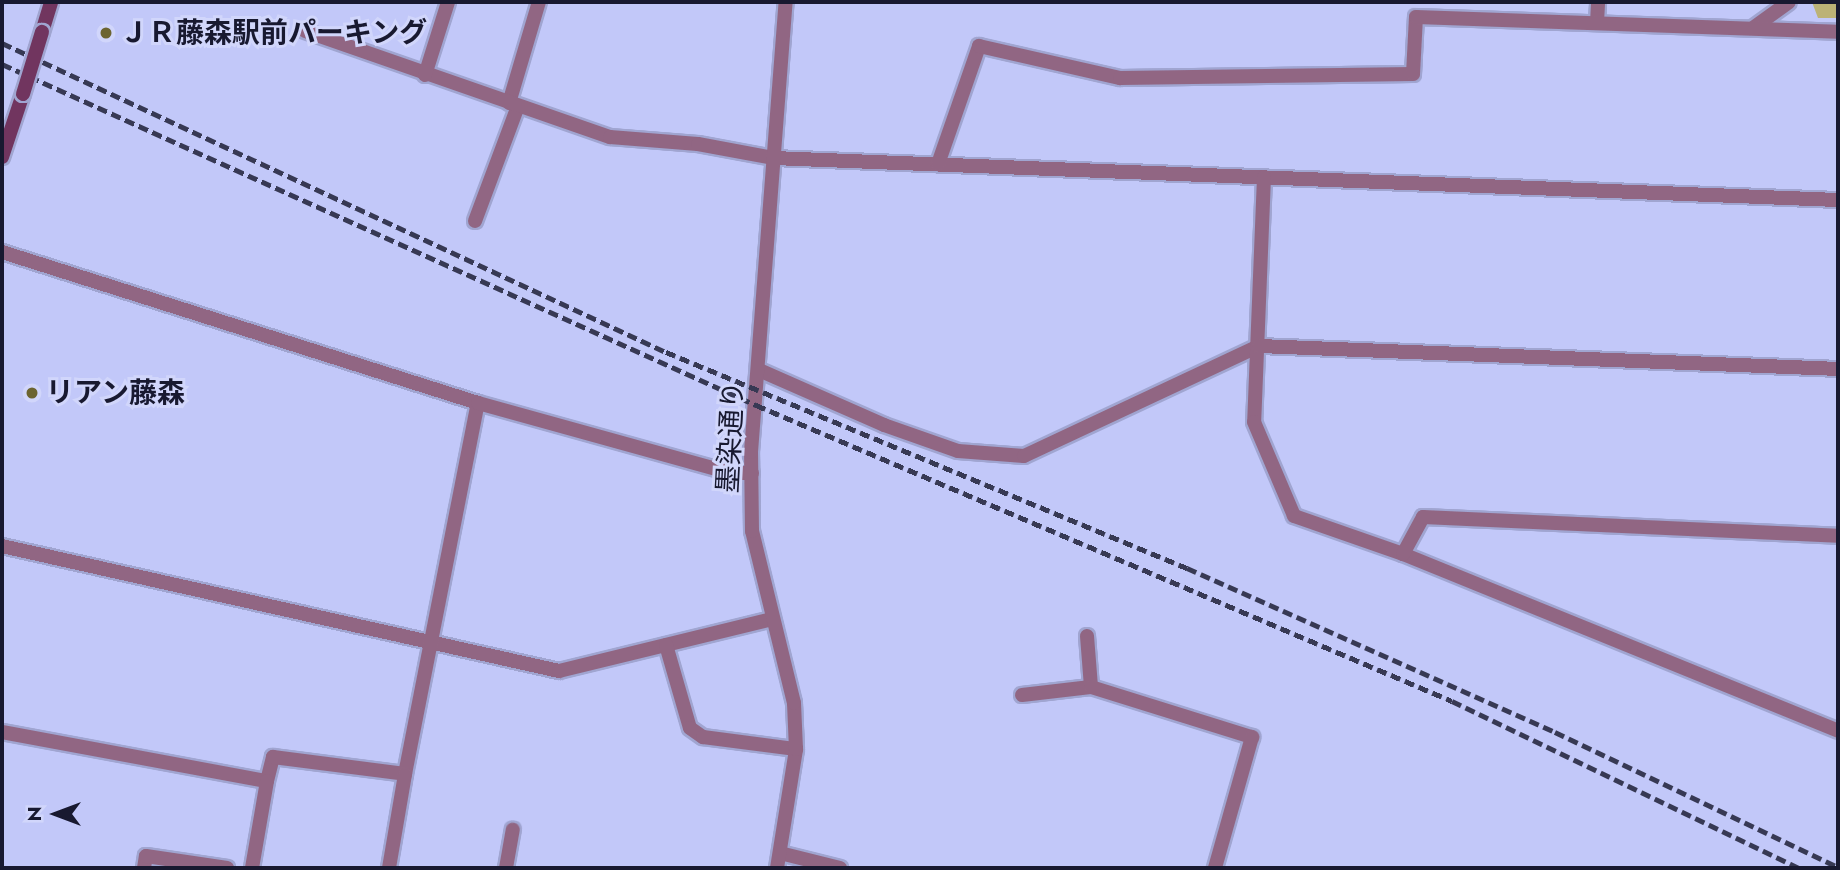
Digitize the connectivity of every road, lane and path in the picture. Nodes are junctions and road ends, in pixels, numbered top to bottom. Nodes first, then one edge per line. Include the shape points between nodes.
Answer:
1 (51, 2) edge
2 (448, 2) edge
3 (539, 2) edge
4 (786, 2) edge
5 (1417, 2) edge
6 (1598, 2) edge
7 (1789, 2) edge
8 (1416, 17) junction
9 (1597, 23) junction
10 (1753, 28) junction
11 (305, 31) dead end
12 (1838, 32) edge
13 (425, 75) junction
14 (513, 104) junction
15 (2, 157) edge
16 (773, 158) junction
17 (938, 164) junction
18 (1264, 177) junction
19 (1838, 200) edge
20 (475, 221) dead end
21 (2, 252) edge
22 (1259, 346) junction
23 (1838, 369) edge
24 (759, 370) junction
25 (478, 403) junction
26 (752, 473) junction
27 (1838, 536) edge
28 (2, 545) edge
29 (1403, 554) junction
30 (773, 619) junction
31 (1087, 636) dead end
32 (432, 639) junction
33 (666, 645) junction
34 (1091, 687) junction
35 (1022, 695) dead end
36 (1838, 731) edge
37 (2, 732) edge
38 (796, 749) junction
39 (405, 774) junction
40 (267, 781) junction
41 (513, 830) dead end
42 (780, 853) junction
43 (144, 868) edge
44 (227, 868) edge
45 (253, 868) edge
46 (388, 868) edge
47 (506, 868) edge
48 (777, 868) edge
49 (840, 868) edge
50 (1215, 868) edge

1 - 15 street, bridge
2 - 13 street
3 - 14 street
4 - 16 street, 墨染通り
5 - 8 street
6 - 9 street
7 - 10 street
8 - 9 street
8 - 17 street via 1413,74 1120,78 979,47
9 - 10 street
10 - 12 street
11 - 13 street
13 - 14 street
14 - 16 street via 610,137 698,144
14 - 20 street
16 - 17 street
16 - 24 street, 墨染通り
17 - 18 street
18 - 19 street
18 - 22 street
21 - 25 street
22 - 23 street
22 - 24 street via 1024,457 958,450 884,425
22 - 29 street via 1254,422 1294,516
24 - 26 street, 墨染通り
25 - 26 street via 731,473
25 - 32 street
26 - 30 street, 墨染通り via 752,531
27 - 29 street via 1423,517
28 - 32 street
29 - 36 street
30 - 33 street
30 - 38 street, 墨染通り via 794,703
31 - 34 street
32 - 33 street via 559,671
32 - 39 street
33 - 38 street via 690,728 703,737
34 - 35 street
34 - 50 street via 1252,737
37 - 40 street
38 - 42 street, 墨染通り
39 - 40 street via 272,757
39 - 46 street
40 - 45 street
41 - 47 street
42 - 48 street, 墨染通り
42 - 49 street
43 - 44 street via 146,856

